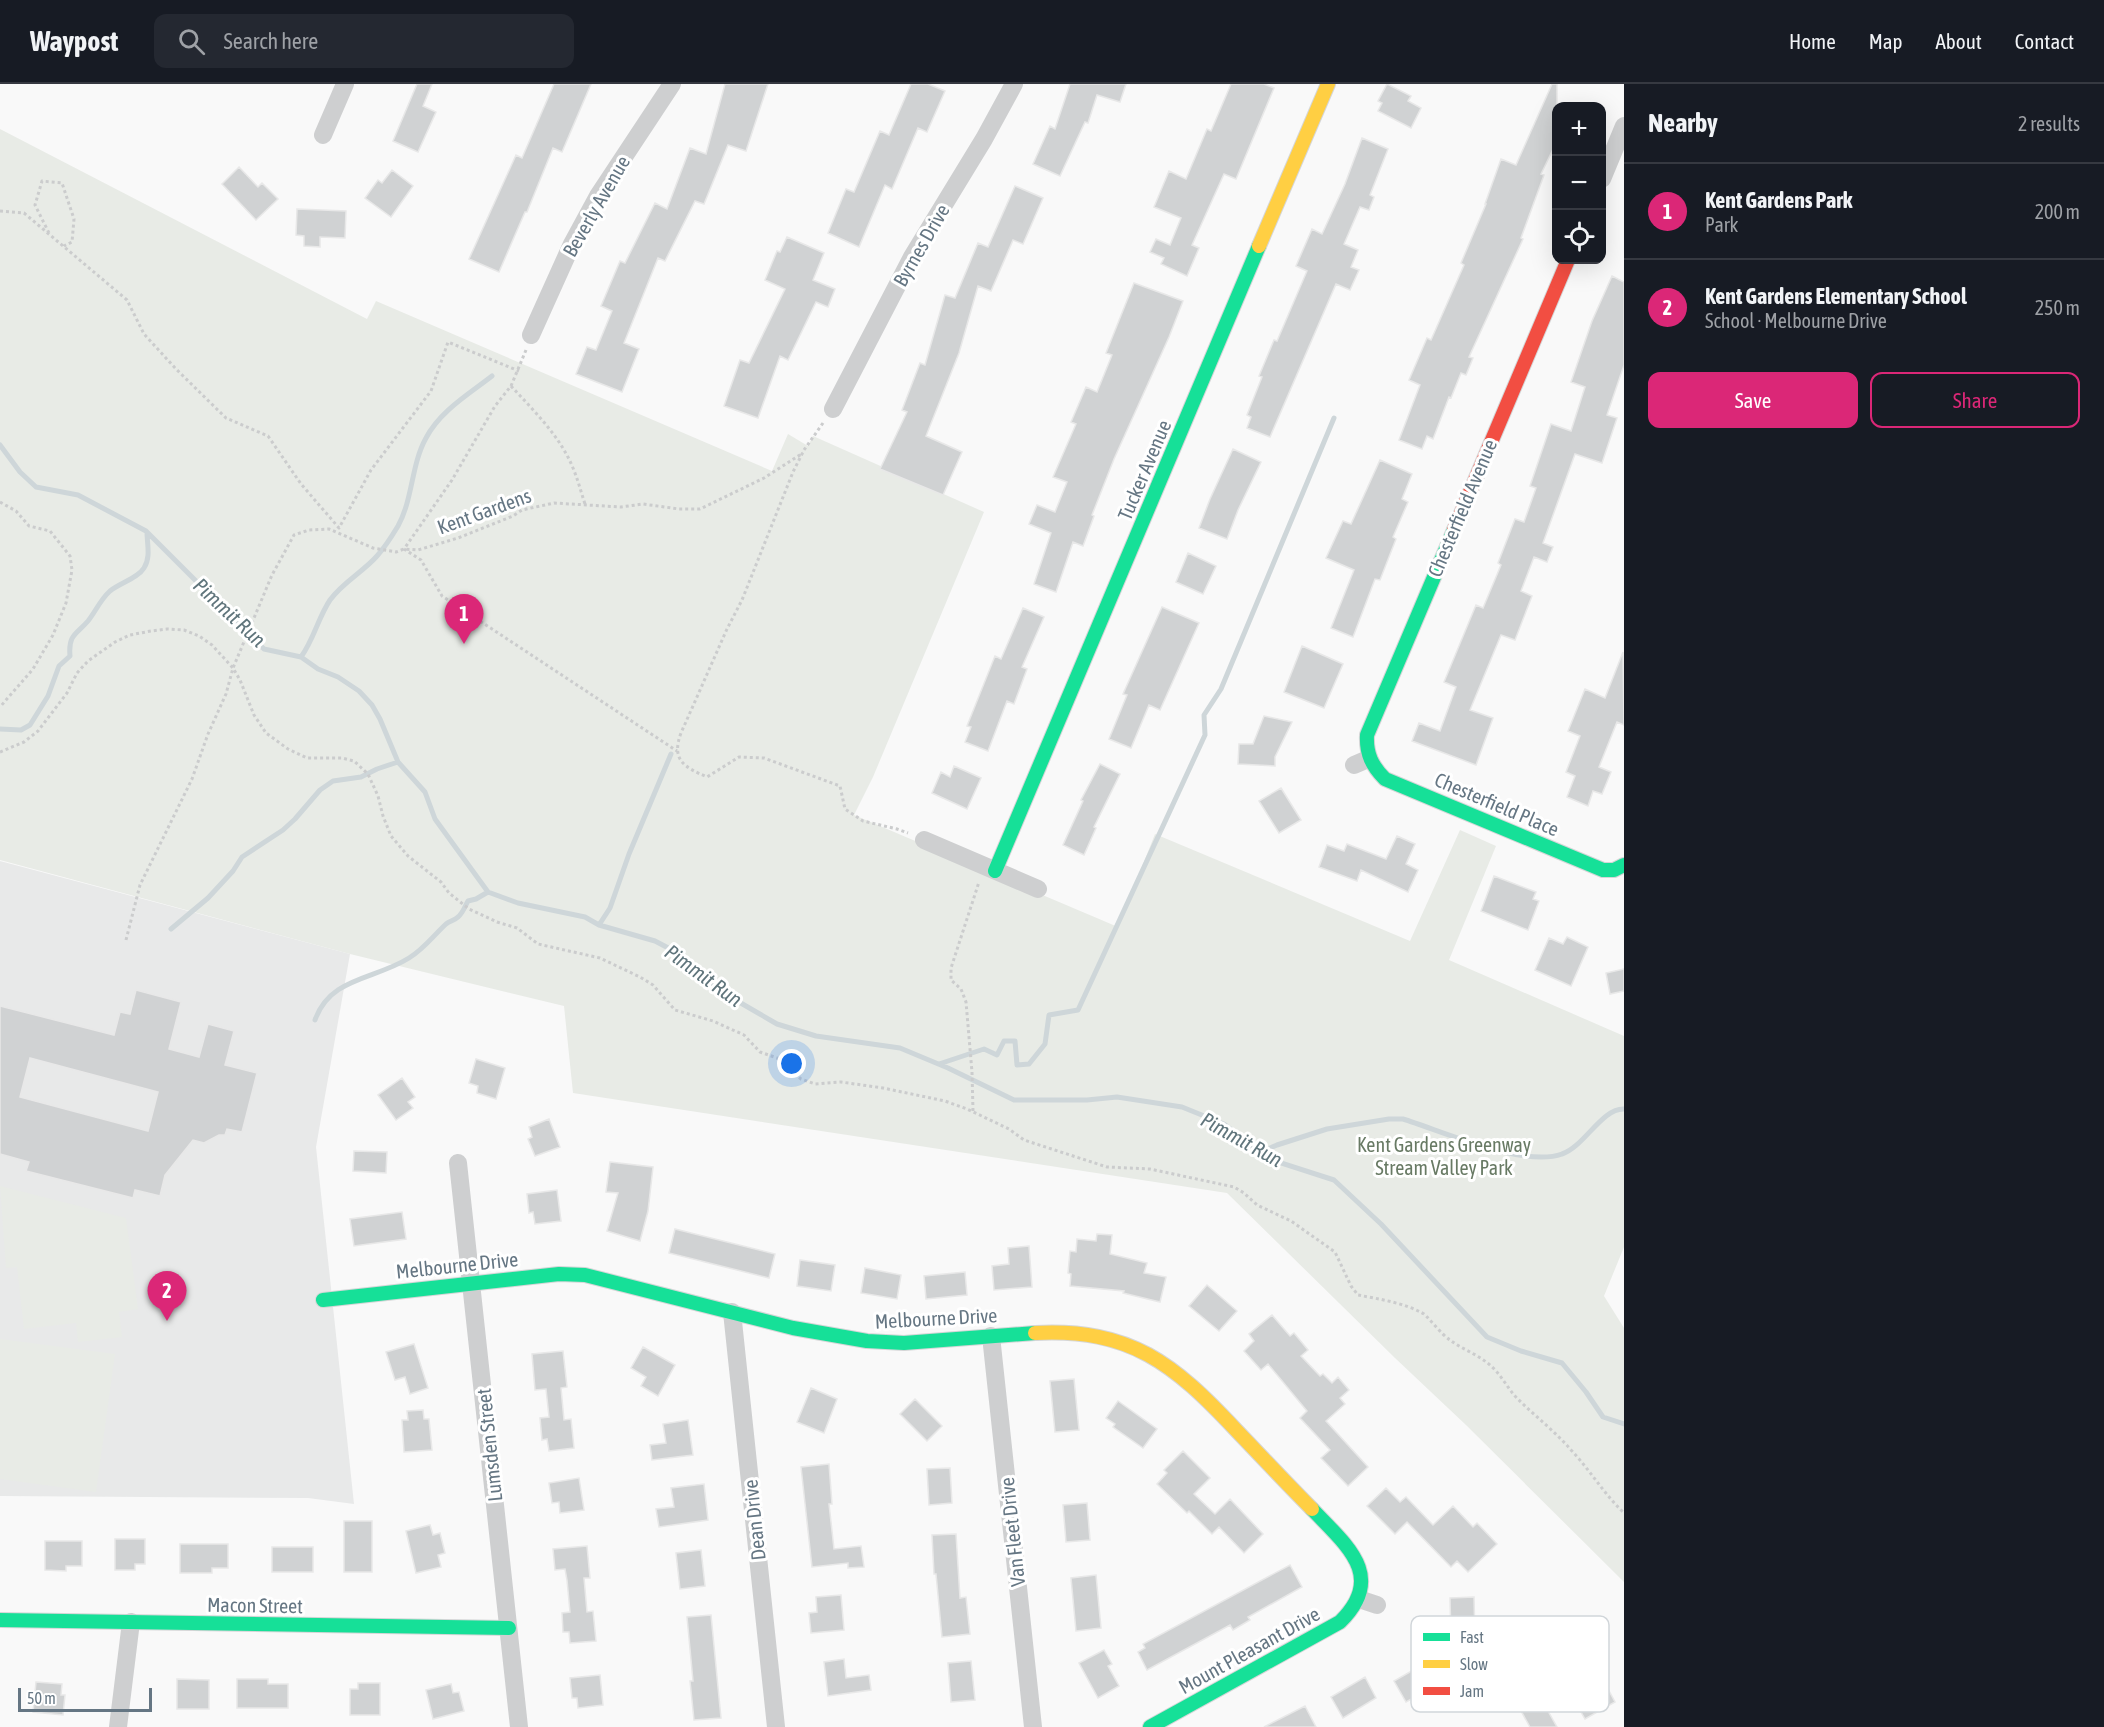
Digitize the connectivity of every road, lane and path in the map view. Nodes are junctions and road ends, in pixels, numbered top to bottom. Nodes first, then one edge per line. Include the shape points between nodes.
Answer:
1 (345, 84) edge
2 (672, 84) edge
3 (1014, 84) edge
4 (1328, 84) edge
5 (1624, 126) edge
6 (322, 135) dead end
7 (1606, 169) edge
8 (0, 211) edge
9 (50, 235) junction
10 (64, 246) junction
11 (1566, 264) edge
12 (531, 335) joint
13 (519, 371) junction
14 (511, 386) junction
15 (833, 409) joint
16 (803, 453) junction
17 (0, 502) edge
18 (585, 504) junction
19 (404, 549) junction
20 (233, 666) junction
21 (0, 707) edge
22 (676, 751) junction
23 (0, 752) edge
24 (1361, 762) joint
25 (924, 840) joint
26 (990, 868) junction
27 (1622, 872) edge
28 (1038, 889) dead end
29 (126, 940) dead end
30 (973, 1112) junction
31 (458, 1163) dead end
32 (472, 1283) junction
33 (323, 1299) dead end
34 (732, 1312) junction
35 (991, 1336) junction
36 (1624, 1513) edge
37 (1359, 1599) junction
38 (1377, 1605) dead end
39 (0, 1620) edge
40 (131, 1622) junction
41 (509, 1628) junction
42 (118, 1727) edge
43 (519, 1727) edge
44 (776, 1727) edge
45 (1033, 1727) edge
46 (1150, 1727) edge

1 - 6 street
2 - 12 street, Beverly Avenue via 598,196
3 - 15 street, Byrnes Drive via 912,257
4 - 26 street, Tucker Avenue
5 - 7 street
8 - 9 path via 24,213
9 - 10 path
9 - 10 path via 35,205 42,181 62,183 74,219 72,242
10 - 13 path via 128,300 144,334 226,418 268,436 301,484 339,528 371,470 431,391 448,342
11 - 24 street, Chesterfield Avenue via 1367,735
12 - 13 path
13 - 14 path
14 - 18 path via 562,448
14 - 19 path
15 - 16 path, Kent Gardens
16 - 18 path, Kent Gardens via 764,478 700,509
16 - 22 path, Kent Gardens
17 - 21 path via 29,526 50,531 70,556 72,570 66,603 53,635 28,675
18 - 19 path, Kent Gardens via 554,503 522,510 458,538 418,550
19 - 20 path, Kent Gardens via 387,552 329,529 294,535
19 - 22 path via 422,560 442,596
20 - 23 path via 212,645 184,630 130,635 88,661 38,731
20 - 29 path via 192,779 140,885
20 - 30 path via 266,734 306,758 354,761 368,774 391,836 469,909 517,928 538,944 600,958 640,977 653,985 675,1010 744,1035 760,1052 777,1058 801,1079 815,1084 841,1082 897,1091 945,1101
22 - 25 path via 687,768 706,777 739,757 764,758 840,786 845,809 863,821
24 - 27 street, Chesterfield Place via 1385,779 1603,870
25 - 26 street
26 - 28 street
26 - 30 path via 967,915 951,968 951,980 961,989 966,1002
30 - 36 path via 1024,1140 1107,1167 1150,1169 1234,1187 1257,1205 1291,1221 1335,1252 1358,1295 1425,1315 1452,1341 1493,1368
31 - 32 street, Lumsden Street
32 - 33 street, Melbourne Drive
32 - 34 street, Melbourne Drive via 585,1275
32 - 41 street, Lumsden Street
34 - 35 street, Melbourne Drive via 826,1335 870,1341 916,1343
34 - 44 street, Dean Drive
35 - 37 street, Melbourne Drive via 1038,1331 1100,1336 1137,1349 1180,1374 1210,1401 1356,1558 1361,1571
35 - 45 street, Van Fleet Drive
37 - 38 street
37 - 46 street, Mount Pleasant Drive via 1340,1622
39 - 40 street, Macon Street
40 - 41 street, Macon Street
40 - 42 street
41 - 43 street, Lumsden Street

